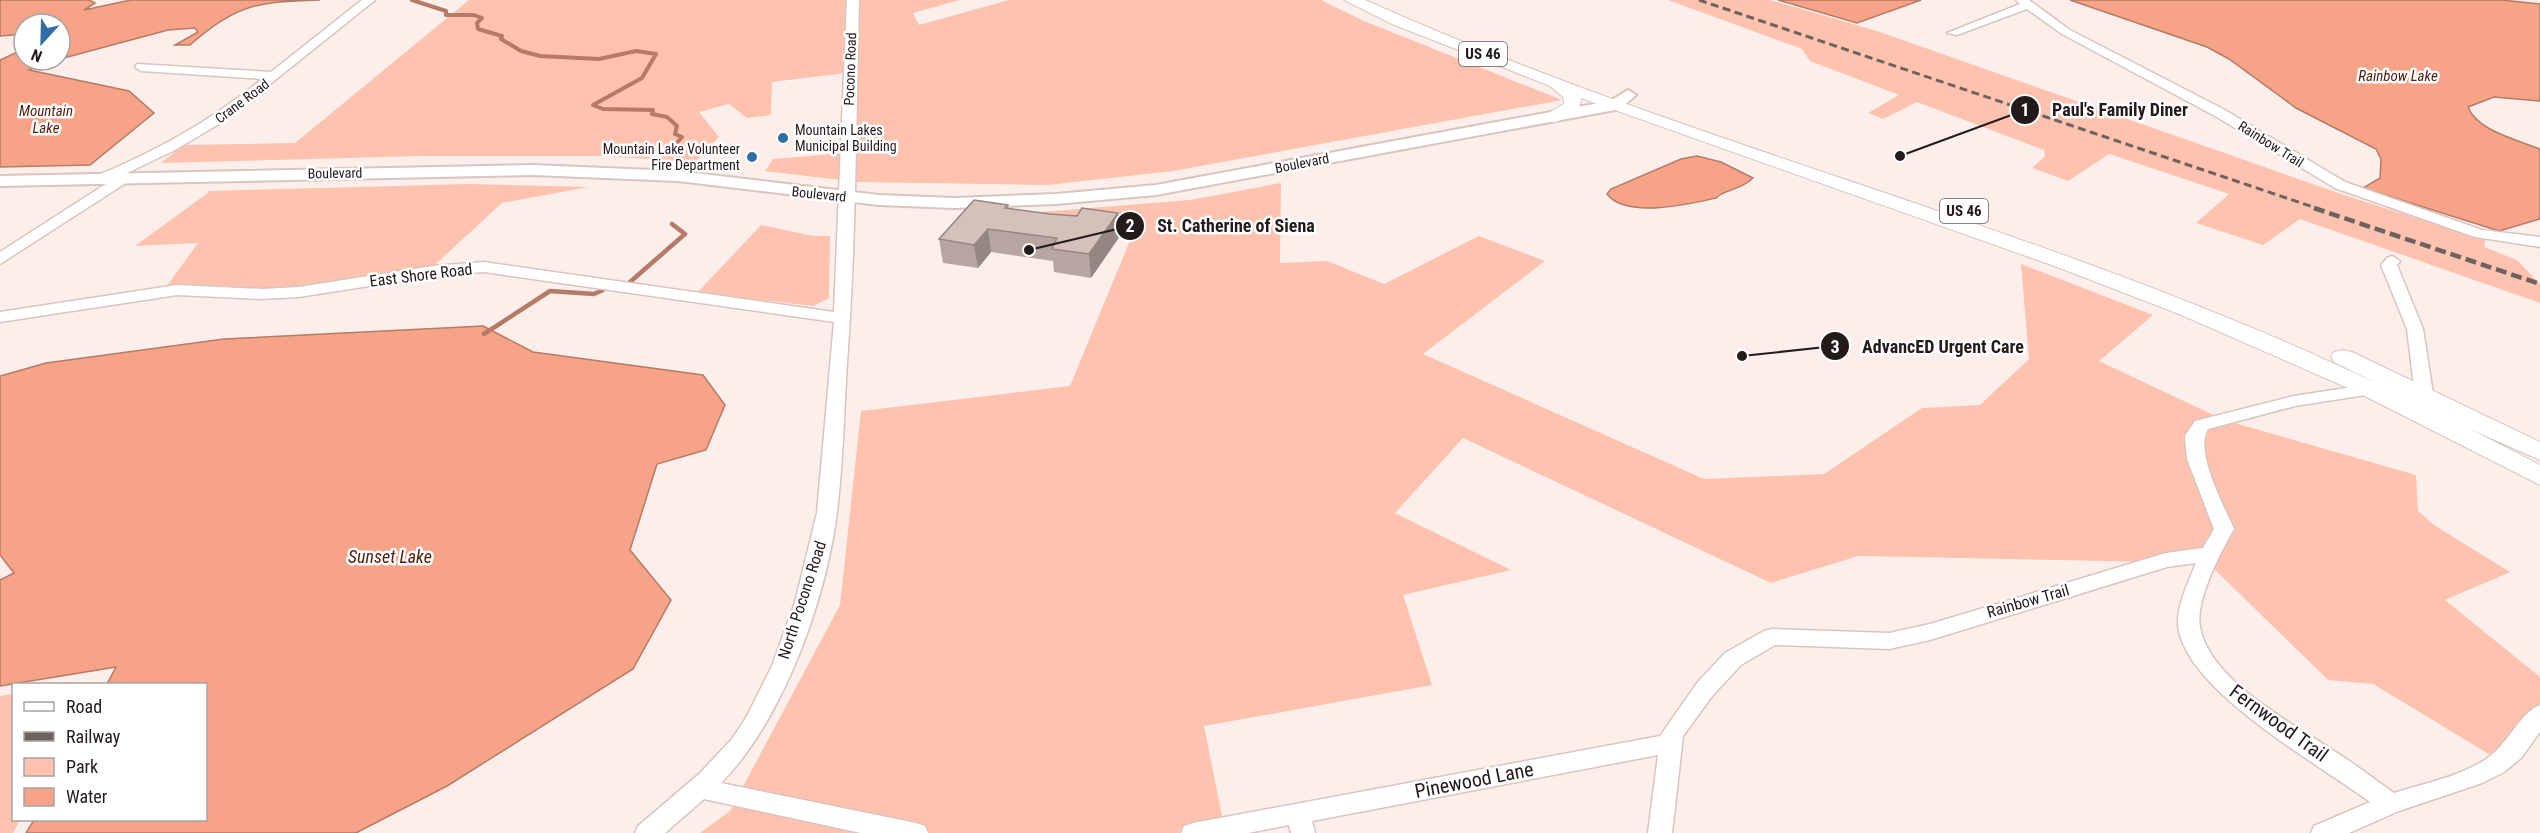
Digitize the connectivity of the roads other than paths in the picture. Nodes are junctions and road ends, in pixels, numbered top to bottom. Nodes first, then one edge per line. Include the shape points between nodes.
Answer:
1 (369, 0) edge
2 (853, 0) edge
3 (1352, 0) edge
4 (1377, 0) edge
5 (2025, 3) edge
6 (1953, 33) dead end
7 (141, 67) dead end
8 (274, 76) junction
9 (1557, 83) junction
10 (1622, 100) junction
11 (1549, 118) junction
12 (124, 178) junction
13 (101, 179) junction
14 (0, 181) edge
15 (848, 197) junction
16 (2540, 242) edge
17 (0, 260) edge
18 (2392, 261) dead end
19 (0, 317) edge
20 (842, 318) junction
21 (2372, 389) junction
22 (2424, 394) junction
23 (2536, 459) edge
24 (2209, 554) junction
25 (2540, 714) edge
26 (1671, 743) junction
27 (699, 789) junction
28 (2391, 804) junction
29 (1300, 823) edge
30 (647, 833) edge
31 (916, 833) edge
32 (1193, 833) edge
33 (1660, 833) edge
34 (2323, 833) edge

1 - 8 street, Crane Road
2 - 15 street, Pocono Road
3 - 9 highway, US 46
4 - 10 highway, US 46
5 - 6 street
5 - 16 street, Rainbow Trail via 2066,32 2220,113 2340,185 2480,234
7 - 8 street
8 - 13 street, Crane Road via 195,134
9 - 10 highway, US 46
9 - 11 highway via 1572,95 1573,106
10 - 11 main road, Boulevard
10 - 21 highway, US 46 via 2107,278 2325,366
10 - 22 highway, US 46 via 2129,268 2277,327
11 - 15 main road, Boulevard via 1123,194 954,203
12 - 13 main road, Boulevard
12 - 15 main road, Boulevard via 533,170 678,176
12 - 17 street
13 - 14 main road, Boulevard
15 - 20 street, Pocono Road
18 - 22 street via 2389,265 2415,328
19 - 20 street, East Shore Road via 177,290 299,292 484,267
20 - 27 street, North Pocono Road via 827,513 810,586 762,711 740,745
21 - 23 highway, US 46
21 - 24 street via 2294,401 2201,425 2194,436 2196,459 2224,529
22 - 23 highway, US 46
24 - 26 street, Rainbow Trail via 2166,560 1889,641 1772,637 1733,659 1705,689 1672,734
24 - 28 street, Fernwood Trail via 2189,622 2191,637 2207,664 2264,717
25 - 28 street via 2513,751 2496,765
26 - 29 street, Pinewood Lane
26 - 33 street, Rainbow Trail
27 - 30 street, North Pocono Road
27 - 31 street
28 - 34 street
29 - 32 street, Pinewood Lane

